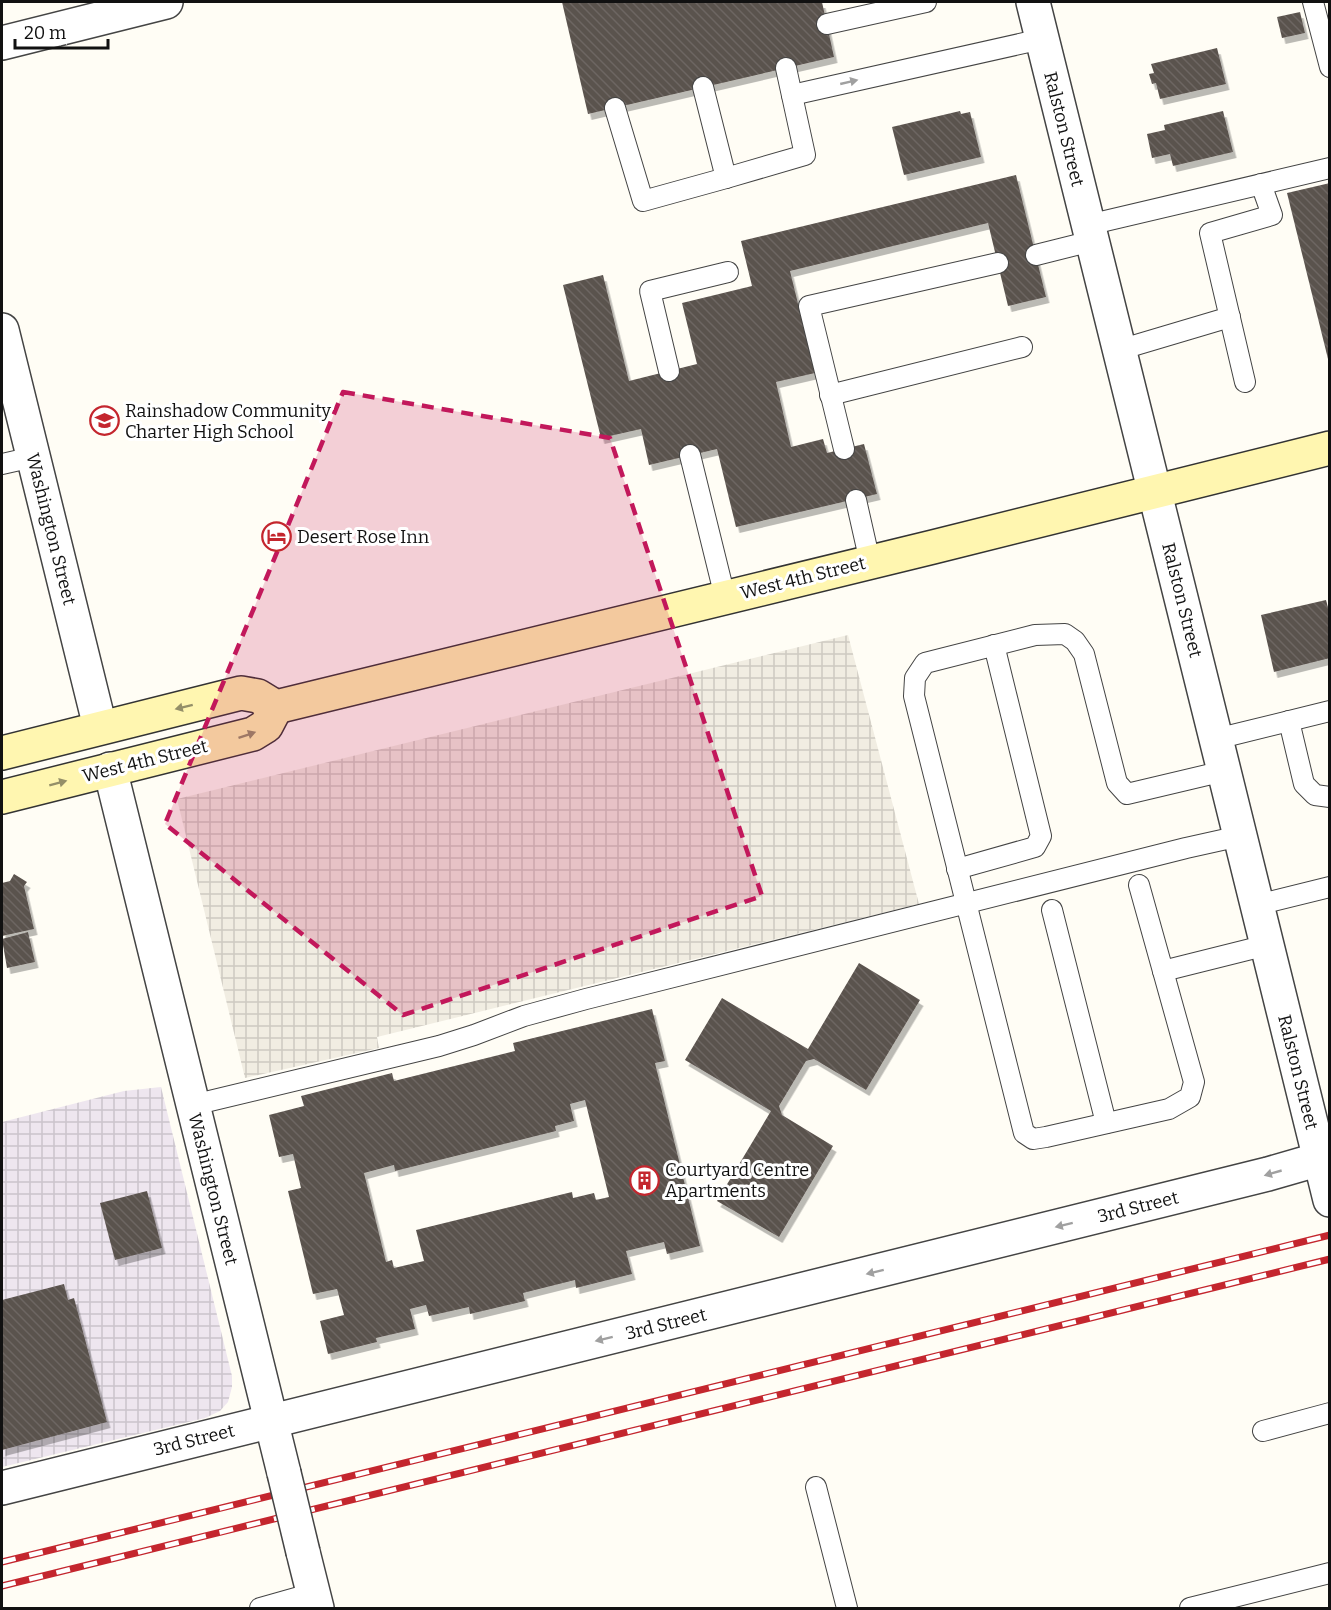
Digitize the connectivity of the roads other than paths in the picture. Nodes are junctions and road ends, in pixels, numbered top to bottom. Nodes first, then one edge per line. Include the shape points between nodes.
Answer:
1 (166, 2) edge
2 (926, 2) edge
3 (1033, 2) edge
4 (1313, 2) edge
5 (827, 24) dead end
6 (1042, 39) junction
7 (2, 43) edge
8 (1329, 67) edge
9 (786, 68) dead end
10 (703, 87) dead end
11 (792, 95) junction
12 (615, 108) dead end
13 (1329, 168) edge
14 (726, 178) junction
15 (1261, 184) junction
16 (1090, 233) junction
17 (1036, 255) dead end
18 (998, 263) dead end
19 (728, 272) dead end
20 (1230, 317) junction
21 (2, 330) edge
22 (1022, 347) dead end
23 (1119, 350) junction
24 (669, 370) dead end
25 (1245, 382) dead end
26 (830, 395) junction
27 (1329, 448) edge
28 (844, 449) dead end
29 (690, 456) dead end
30 (33, 457) junction
31 (2, 464) edge
32 (1155, 492) junction
33 (856, 500) dead end
34 (870, 562) junction
35 (725, 597) junction
36 (994, 645) junction
37 (276, 707) junction
38 (1329, 711) edge
39 (1289, 721) junction
40 (100, 727) junction
41 (1216, 739) junction
42 (2, 753) edge
43 (110, 769) junction
44 (1224, 771) junction
45 (1329, 796) edge
46 (2, 797) edge
47 (1240, 836) junction
48 (957, 869) junction
49 (1139, 885) dead end
50 (1329, 887) edge
51 (966, 904) junction
52 (1257, 905) junction
53 (1052, 910) dead end
54 (1267, 945) junction
55 (1163, 971) junction
56 (193, 1105) junction
57 (1106, 1123) junction
58 (1324, 1157) edge
59 (1329, 1200) edge
60 (1329, 1413) edge
61 (271, 1421) junction
62 (1263, 1431) dead end
63 (816, 1487) dead end
64 (2, 1488) edge
65 (1329, 1573) edge
66 (315, 1600) edge
67 (260, 1608) edge
68 (847, 1608) edge
69 (1190, 1608) edge

1 - 7 street
2 - 5 lane
3 - 6 street, Ralston Street
4 - 8 lane
11 -> 6 lane
6 - 16 street, Ralston Street
9 - 11 lane
10 - 14 lane
11 - 14 lane via 805,155
12 - 14 lane via 643,201
13 - 15 lane
15 - 16 lane
15 - 20 lane via 1272,215 1210,233
16 - 17 lane
16 - 23 street, Ralston Street
18 - 26 lane via 809,306
19 - 24 lane via 650,291
20 - 23 lane
20 - 25 lane
21 - 30 street, Washington Street
22 - 26 lane
23 - 32 street, Ralston Street
26 - 28 lane
27 - 32 main road, West 4th Street
29 - 35 lane
30 - 31 lane
30 - 40 street, Washington Street
32 - 34 main road, West 4th Street
32 - 41 street, Ralston Street
33 - 34 lane
34 - 35 main road, West 4th Street
35 - 37 main road, West 4th Street
36 - 44 lane via 1035,635 1065,634 1075,641 1084,654 1117,783 1127,794
36 - 48 lane via 924,663 915,678 914,696
36 - 48 lane via 1041,836 1035,848
37 -> 40 main road via 258,696 241,693
43 -> 37 main road, West 4th Street via 253,734 266,726
38 - 39 lane
39 - 41 lane
39 - 45 lane via 1304,784 1315,795
40 - 42 main road
41 - 44 street, Ralston Street
46 -> 43 main road, West 4th Street
43 - 56 street, Washington Street
44 - 47 street, Ralston Street
47 - 51 lane
47 - 52 street, Ralston Street
48 - 51 lane
49 - 55 lane
50 - 52 lane
51 - 56 lane via 539,1012 438,1046
51 - 57 lane via 1024,1133 1033,1139
52 - 54 street, Ralston Street
53 - 57 lane
54 - 55 lane
54 - 58 street, Ralston Street
55 - 57 lane via 1194,1082 1190,1096 1169,1109
56 - 61 street, Washington Street
58 - 59 street, Ralston Street
58 -> 61 street, 3rd Street via 1234,1183
60 - 62 lane
61 - 64 street, 3rd Street
61 - 66 street, Washington Street, bridge
63 - 68 lane
65 - 69 lane
66 - 67 lane

